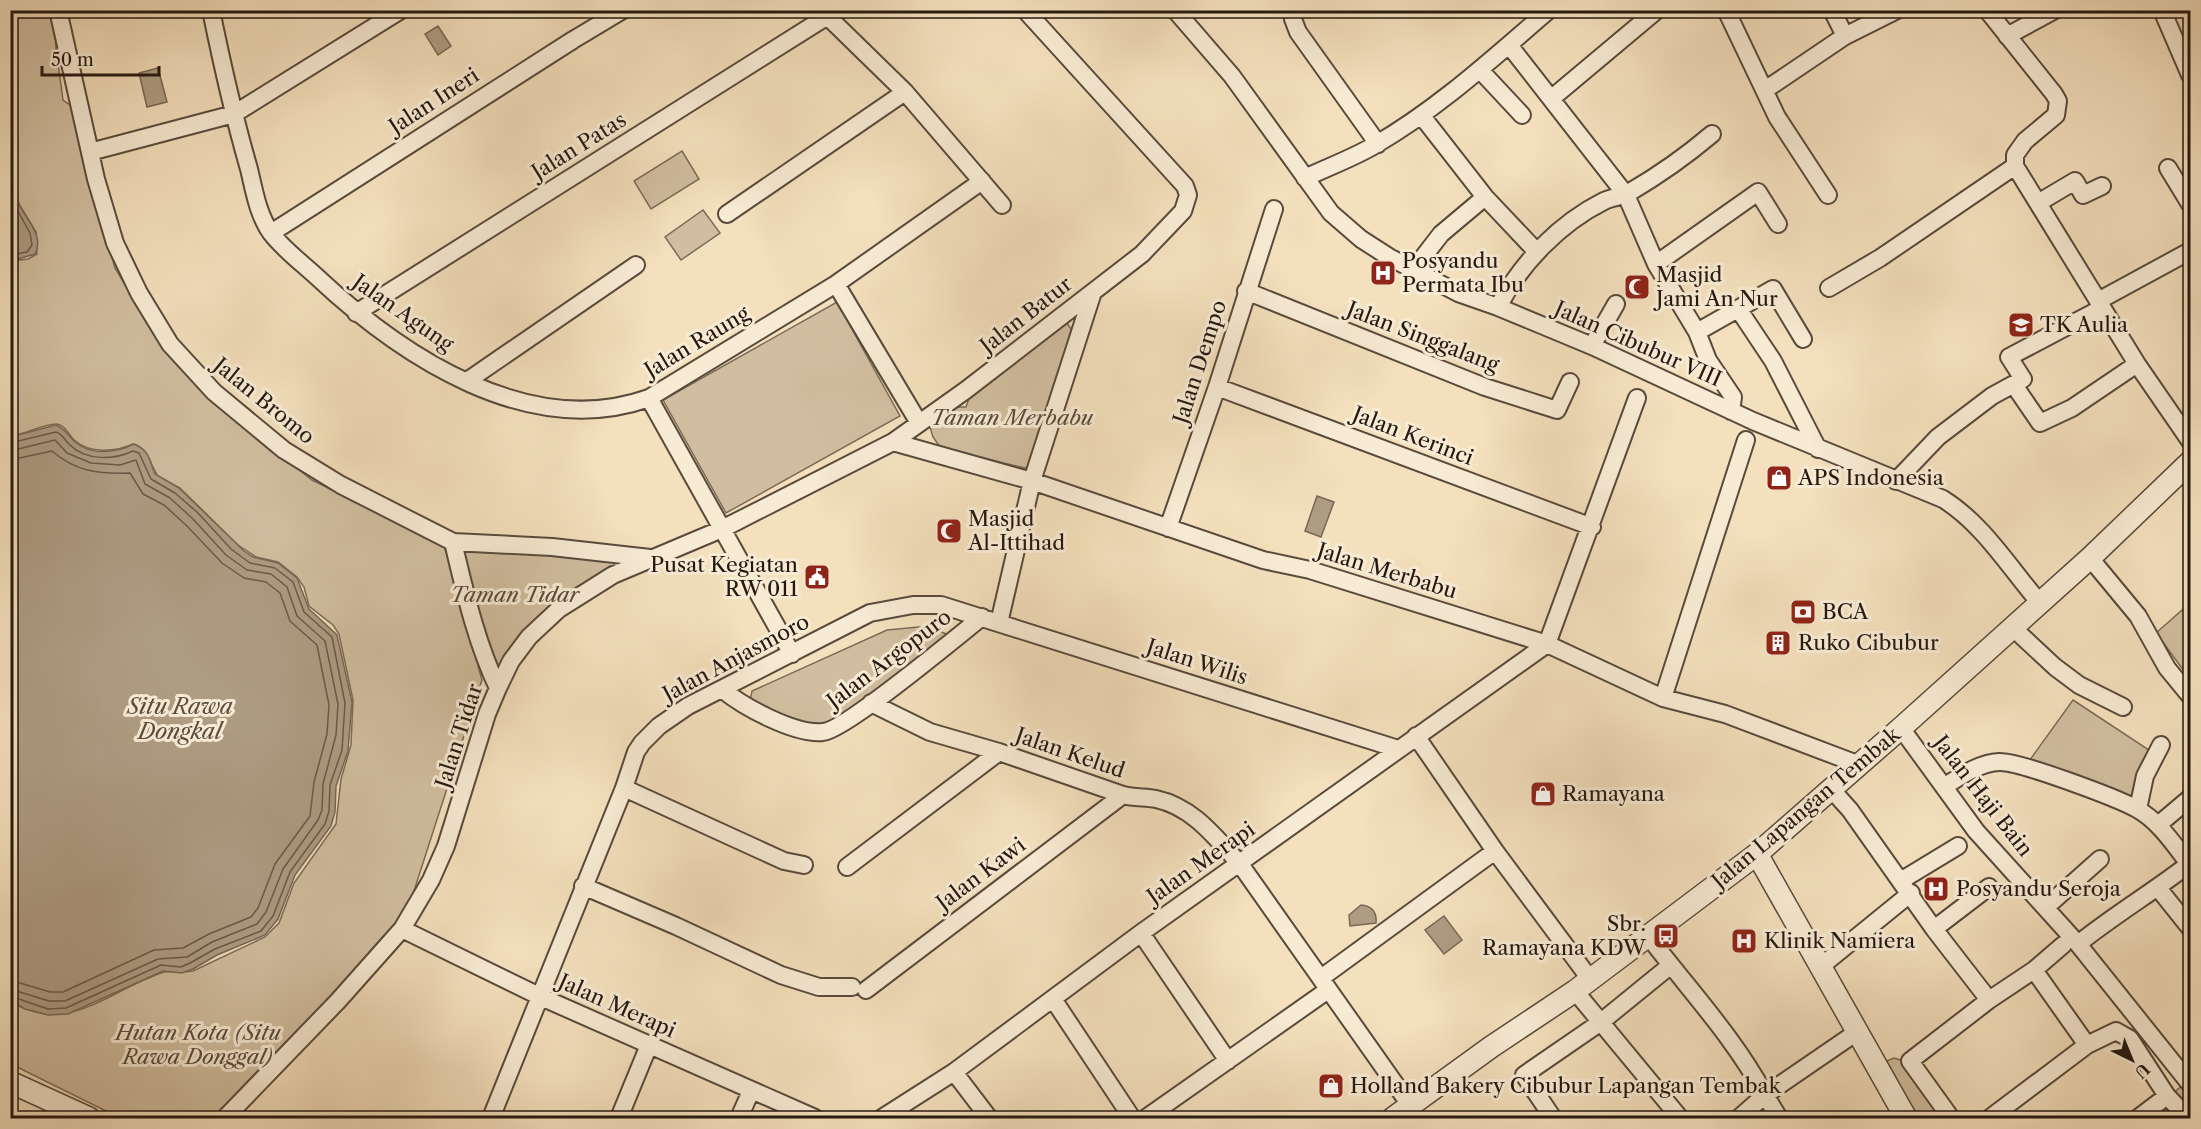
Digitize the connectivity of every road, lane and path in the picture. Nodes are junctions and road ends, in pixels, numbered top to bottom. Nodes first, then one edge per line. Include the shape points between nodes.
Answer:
1 (58, 10) edge
2 (211, 10) edge
3 (401, 10) edge
4 (623, 10) edge
5 (1025, 10) edge
6 (1175, 10) edge
7 (1295, 10) edge
8 (1549, 10) edge
9 (1658, 10) edge
10 (1726, 10) edge
11 (1832, 10) edge
12 (1897, 10) edge
13 (1987, 10) edge
14 (2055, 10) edge
15 (2162, 10) edge
16 (824, 14) edge
17 (1845, 36) junction
18 (2007, 36) junction
19 (1509, 45) junction
20 (1480, 70) junction
21 (2190, 75) edge
22 (1765, 90) junction
23 (905, 92) junction
24 (1552, 98) junction
25 (234, 114) junction
26 (1421, 115) junction
27 (1522, 115) dead end
28 (1712, 134) dead end
29 (1378, 144) junction
30 (90, 152) junction
31 (2014, 166) junction
32 (2168, 168) dead end
33 (1305, 178) junction
34 (982, 181) junction
35 (2102, 186) dead end
36 (1626, 195) junction
37 (1828, 195) dead end
38 (1485, 197) junction
39 (2038, 203) junction
40 (2190, 204) edge
41 (1002, 205) dead end
42 (1274, 209) dead end
43 (727, 214) dead end
44 (1778, 224) dead end
45 (271, 233) junction
46 (2190, 251) edge
47 (1537, 252) junction
48 (1656, 264) junction
49 (636, 265) dead end
50 (1414, 269) junction
51 (836, 284) junction
52 (1829, 288) dead end
53 (1093, 291) junction
54 (1246, 291) junction
55 (1616, 304) dead end
56 (2100, 304) junction
57 (1498, 307) junction
58 (1739, 310) junction
59 (356, 313) junction
60 (1697, 332) junction
61 (1803, 339) dead end
62 (1592, 346) junction
63 (2137, 364) junction
64 (467, 381) junction
65 (1570, 382) dead end
66 (2014, 385) junction
67 (1217, 387) junction
68 (649, 398) junction
69 (1637, 398) dead end
70 (1731, 411) junction
71 (919, 423) junction
72 (1746, 440) dead end
73 (2190, 441) edge
74 (893, 442) junction
75 (1818, 449) junction
76 (2190, 462) edge
77 (1032, 481) junction
78 (1896, 481) junction
79 (1592, 527) junction
80 (1168, 528) junction
81 (722, 529) junction
82 (453, 542) junction
83 (651, 558) junction
84 (2090, 558) junction
85 (2038, 602) junction
86 (982, 617) junction
87 (999, 623) junction
88 (2012, 627) junction
89 (1547, 644) junction
90 (792, 654) junction
91 (498, 688) junction
92 (723, 690) junction
93 (2190, 696) edge
94 (1663, 698) junction
95 (871, 703) junction
96 (2123, 707) dead end
97 (1901, 728) junction
98 (1416, 736) junction
99 (2161, 745) dead end
100 (1398, 749) junction
101 (999, 752) junction
102 (1860, 765) junction
103 (1945, 786) junction
104 (624, 788) junction
105 (1832, 790) junction
106 (1123, 795) junction
107 (2190, 798) edge
108 (2138, 809) junction
109 (2158, 825) junction
110 (1958, 846) dead end
111 (1495, 851) junction
112 (1756, 854) junction
113 (2100, 859) dead end
114 (1240, 864) junction
115 (804, 865) dead end
116 (2190, 865) edge
117 (847, 867) dead end
118 (583, 886) junction
119 (1906, 887) junction
120 (1989, 887) dead end
121 (2158, 888) junction
122 (2046, 907) junction
123 (2190, 928) edge
124 (402, 929) junction
125 (1934, 929) junction
126 (1141, 933) junction
127 (1648, 937) junction
128 (2070, 944) junction
129 (1671, 965) junction
130 (1820, 967) junction
131 (2034, 970) junction
132 (1325, 984) junction
133 (1583, 985) junction
134 (541, 997) junction
135 (1053, 999) junction
136 (1989, 1000) junction
137 (1601, 1022) junction
138 (1857, 1032) junction
139 (649, 1045) junction
140 (2087, 1045) junction
141 (1228, 1060) junction
142 (954, 1072) junction
143 (10, 1082) edge
144 (2190, 1084) edge
145 (751, 1091) junction
146 (1765, 1095) junction
147 (2167, 1096) junction
148 (1410, 1106) junction
149 (1993, 1118) edge
150 (89, 1119) edge
151 (225, 1119) edge
152 (491, 1119) edge
153 (619, 1119) edge
154 (739, 1119) edge
155 (815, 1119) edge
156 (882, 1119) edge
157 (989, 1119) edge
158 (1132, 1119) edge
159 (1146, 1119) edge
160 (1393, 1119) edge
161 (1553, 1119) edge
162 (1680, 1119) edge
163 (1739, 1119) edge
164 (1779, 1119) edge
165 (1906, 1119) edge
166 (1951, 1119) edge
167 (2138, 1119) edge
168 (2188, 1119) edge

1 - 30 street, Jalan Bromo
2 - 25 street, Jalan Agung
3 - 25 street
4 - 45 street, Jalan Ineri
5 - 53 street, Jalan Batur via 1187,190 1187,203 1179,218 1142,254
6 - 33 street, Jalan Cibubur VIII via 1232,76
7 - 29 street via 1293,19 1298,32
8 - 19 street
9 - 24 street
10 - 22 street
11 - 17 street
12 - 17 street
13 - 18 street
14 - 18 street
15 - 21 street
16 - 23 street
16 - 59 street, Jalan Patas
17 - 22 street
18 - 31 street via 2058,101 2051,120 2018,149
19 - 20 street
19 - 24 street
20 - 26 street
20 - 27 street
22 - 37 street via 1777,117
23 - 34 street
23 - 43 street
24 - 36 street
25 - 30 street
25 - 45 street, Jalan Agung
26 - 29 street
26 - 38 street
28 - 36 street
29 - 33 street
30 - 82 street, Jalan Bromo via 115,243 139,293 170,344 194,373 284,450 341,485
31 - 39 street
31 - 52 street via 1880,258
32 - 40 street
33 - 50 street, Jalan Cibubur VIII via 1331,213 1361,238
34 - 41 street
34 - 51 street, Jalan Raung
35 - 39 street via 2083,195 2075,181
36 - 47 street via 1590,209
36 - 48 street
38 - 47 street
38 - 50 street via 1441,234
39 - 56 street
42 - 54 street, Jalan Dempo
44 - 48 street via 1758,192
45 - 59 street, Jalan Agung
46 - 56 street
47 - 57 street via 1512,282
48 - 60 street
49 - 64 street
50 - 57 street, Jalan Cibubur VIII via 1458,293
51 - 68 street, Jalan Raung
51 - 71 street
53 - 71 street, Jalan Batur
53 - 77 street
54 - 65 street, Jalan Singgalang via 1485,387 1557,410
54 - 67 street, Jalan Dempo
55 - 62 street
56 - 63 street
56 - 66 street via 2009,357 2023,379
57 - 62 street, Jalan Cibubur VIII
58 - 60 street
58 - 61 street via 1773,289
58 - 75 street via 1773,361
59 - 64 street, Jalan Agung via 411,351
60 - 70 street via 1708,360 1733,397
62 - 70 street, Jalan Cibubur VIII
63 - 66 street via 2072,408 2040,423
63 - 73 street
64 - 68 street, Jalan Agung via 528,404 571,410 615,409
66 - 78 street via 1992,396 1938,437
67 - 79 street, Jalan Kerinci
67 - 80 street, Jalan Dempo
68 - 81 street, Jalan Raung
69 - 79 street
70 - 75 street, Jalan Cibubur VIII
71 - 74 street, Jalan Batur
72 - 94 street
74 - 77 street, Jalan Merbabu
74 - 81 street, Jalan Batur
75 - 78 street, Jalan Cibubur VIII
76 - 84 street, Jalan Lapangan Tembak
77 - 80 street, Jalan Merbabu
77 - 87 street
78 - 85 street, Jalan Cibubur VIII via 1961,510
79 - 89 street
80 - 89 street, Jalan Merbabu
81 - 83 street, Jalan Batur
81 - 90 street, Jalan Raung
82 - 83 street
82 - 91 street via 471,615
83 - 91 street, Jalan Tidar via 613,575 559,609 529,637
84 - 85 street, Jalan Lapangan Tembak
84 - 93 street via 2138,616 2167,668
85 - 88 street, Jalan Lapangan Tembak
86 - 87 street, Jalan Wilis
86 - 90 street, Jalan Anjasmoro via 941,605 914,605 870,613
86 - 95 street, Jalan Argopuro
87 - 100 street, Jalan Wilis
88 - 96 street via 2071,679
88 - 97 street, Jalan Lapangan Tembak
89 - 94 street, Jalan Merbabu
89 - 98 street, Jalan Merapi
90 - 92 street, Jalan Anjasmoro
91 - 124 street, Jalan Tidar via 446,846
92 - 95 street, Jalan Argopuro via 741,704 785,724 823,732
92 - 104 street, Jalan Anjasmoro via 678,713 650,734 636,752
94 - 102 street, Jalan Merbabu via 1725,714
95 - 101 street, Jalan Kelud via 930,732
97 - 102 street, Jalan Lapangan Tembak
97 - 103 street, Jalan Haji Bain
98 - 100 street, Jalan Merapi
98 - 111 street
99 - 108 street via 2145,776
100 - 114 street, Jalan Merapi
101 - 106 street, Jalan Kelud
101 - 117 street
102 - 105 street, Jalan Lapangan Tembak
103 - 108 street via 1983,766 2013,763
103 - 122 street, Jalan Haji Bain via 1976,831
104 - 115 street via 784,861
104 - 118 street, Jalan Anjasmoro
105 - 112 street, Jalan Lapangan Tembak
105 - 119 street
106 - 114 street, Jalan Kelud via 1176,805 1211,831
106 - 118 street, Jalan Kawi via 859,988 819,987 781,975
107 - 109 street
108 - 109 street
109 - 116 street
110 - 119 street
111 - 132 street
111 - 133 street
112 - 127 street, Jalan Lapangan Tembak
112 - 130 street
113 - 122 street
114 - 126 street, Jalan Merapi
114 - 132 street, Jalan Kelud
116 - 121 street
118 - 134 street, Jalan Anjasmoro
119 - 125 street
119 - 130 street
120 - 125 street
121 - 123 street
121 - 128 street
122 - 128 street, Jalan Haji Bain
124 - 134 street, Jalan Merapi
124 - 151 street, Jalan Tidar
125 - 136 street
126 - 135 street, Jalan Merapi
126 - 141 street
127 - 129 street
127 - 133 street, Jalan Lapangan Tembak
128 - 131 street
128 - 144 street, Jalan Haji Bain
129 - 137 street
129 - 146 street via 1731,1039
130 - 138 street
131 - 136 street
131 - 140 street
132 - 141 street
132 - 148 street, Jalan Kelud
133 - 137 street
133 - 148 street, Jalan Lapangan Tembak
134 - 139 street, Jalan Merapi
134 - 152 street, Jalan Anjasmoro
135 - 142 street, Jalan Merapi
135 - 158 street
136 - 166 street via 1910,1062
137 - 161 street via 1523,1077
137 - 162 street
138 - 146 street
138 - 165 street
139 - 145 street, Jalan Merapi
139 - 153 street
140 - 147 street via 2110,1032 2126,1035
140 - 149 street
141 - 159 street
142 - 156 street, Jalan Merapi
142 - 157 street
143 - 150 street
145 - 154 street
145 - 155 street, Jalan Merapi
146 - 163 street
146 - 164 street
147 - 167 street
147 - 168 street
148 - 160 street, Jalan Lapangan Tembak

